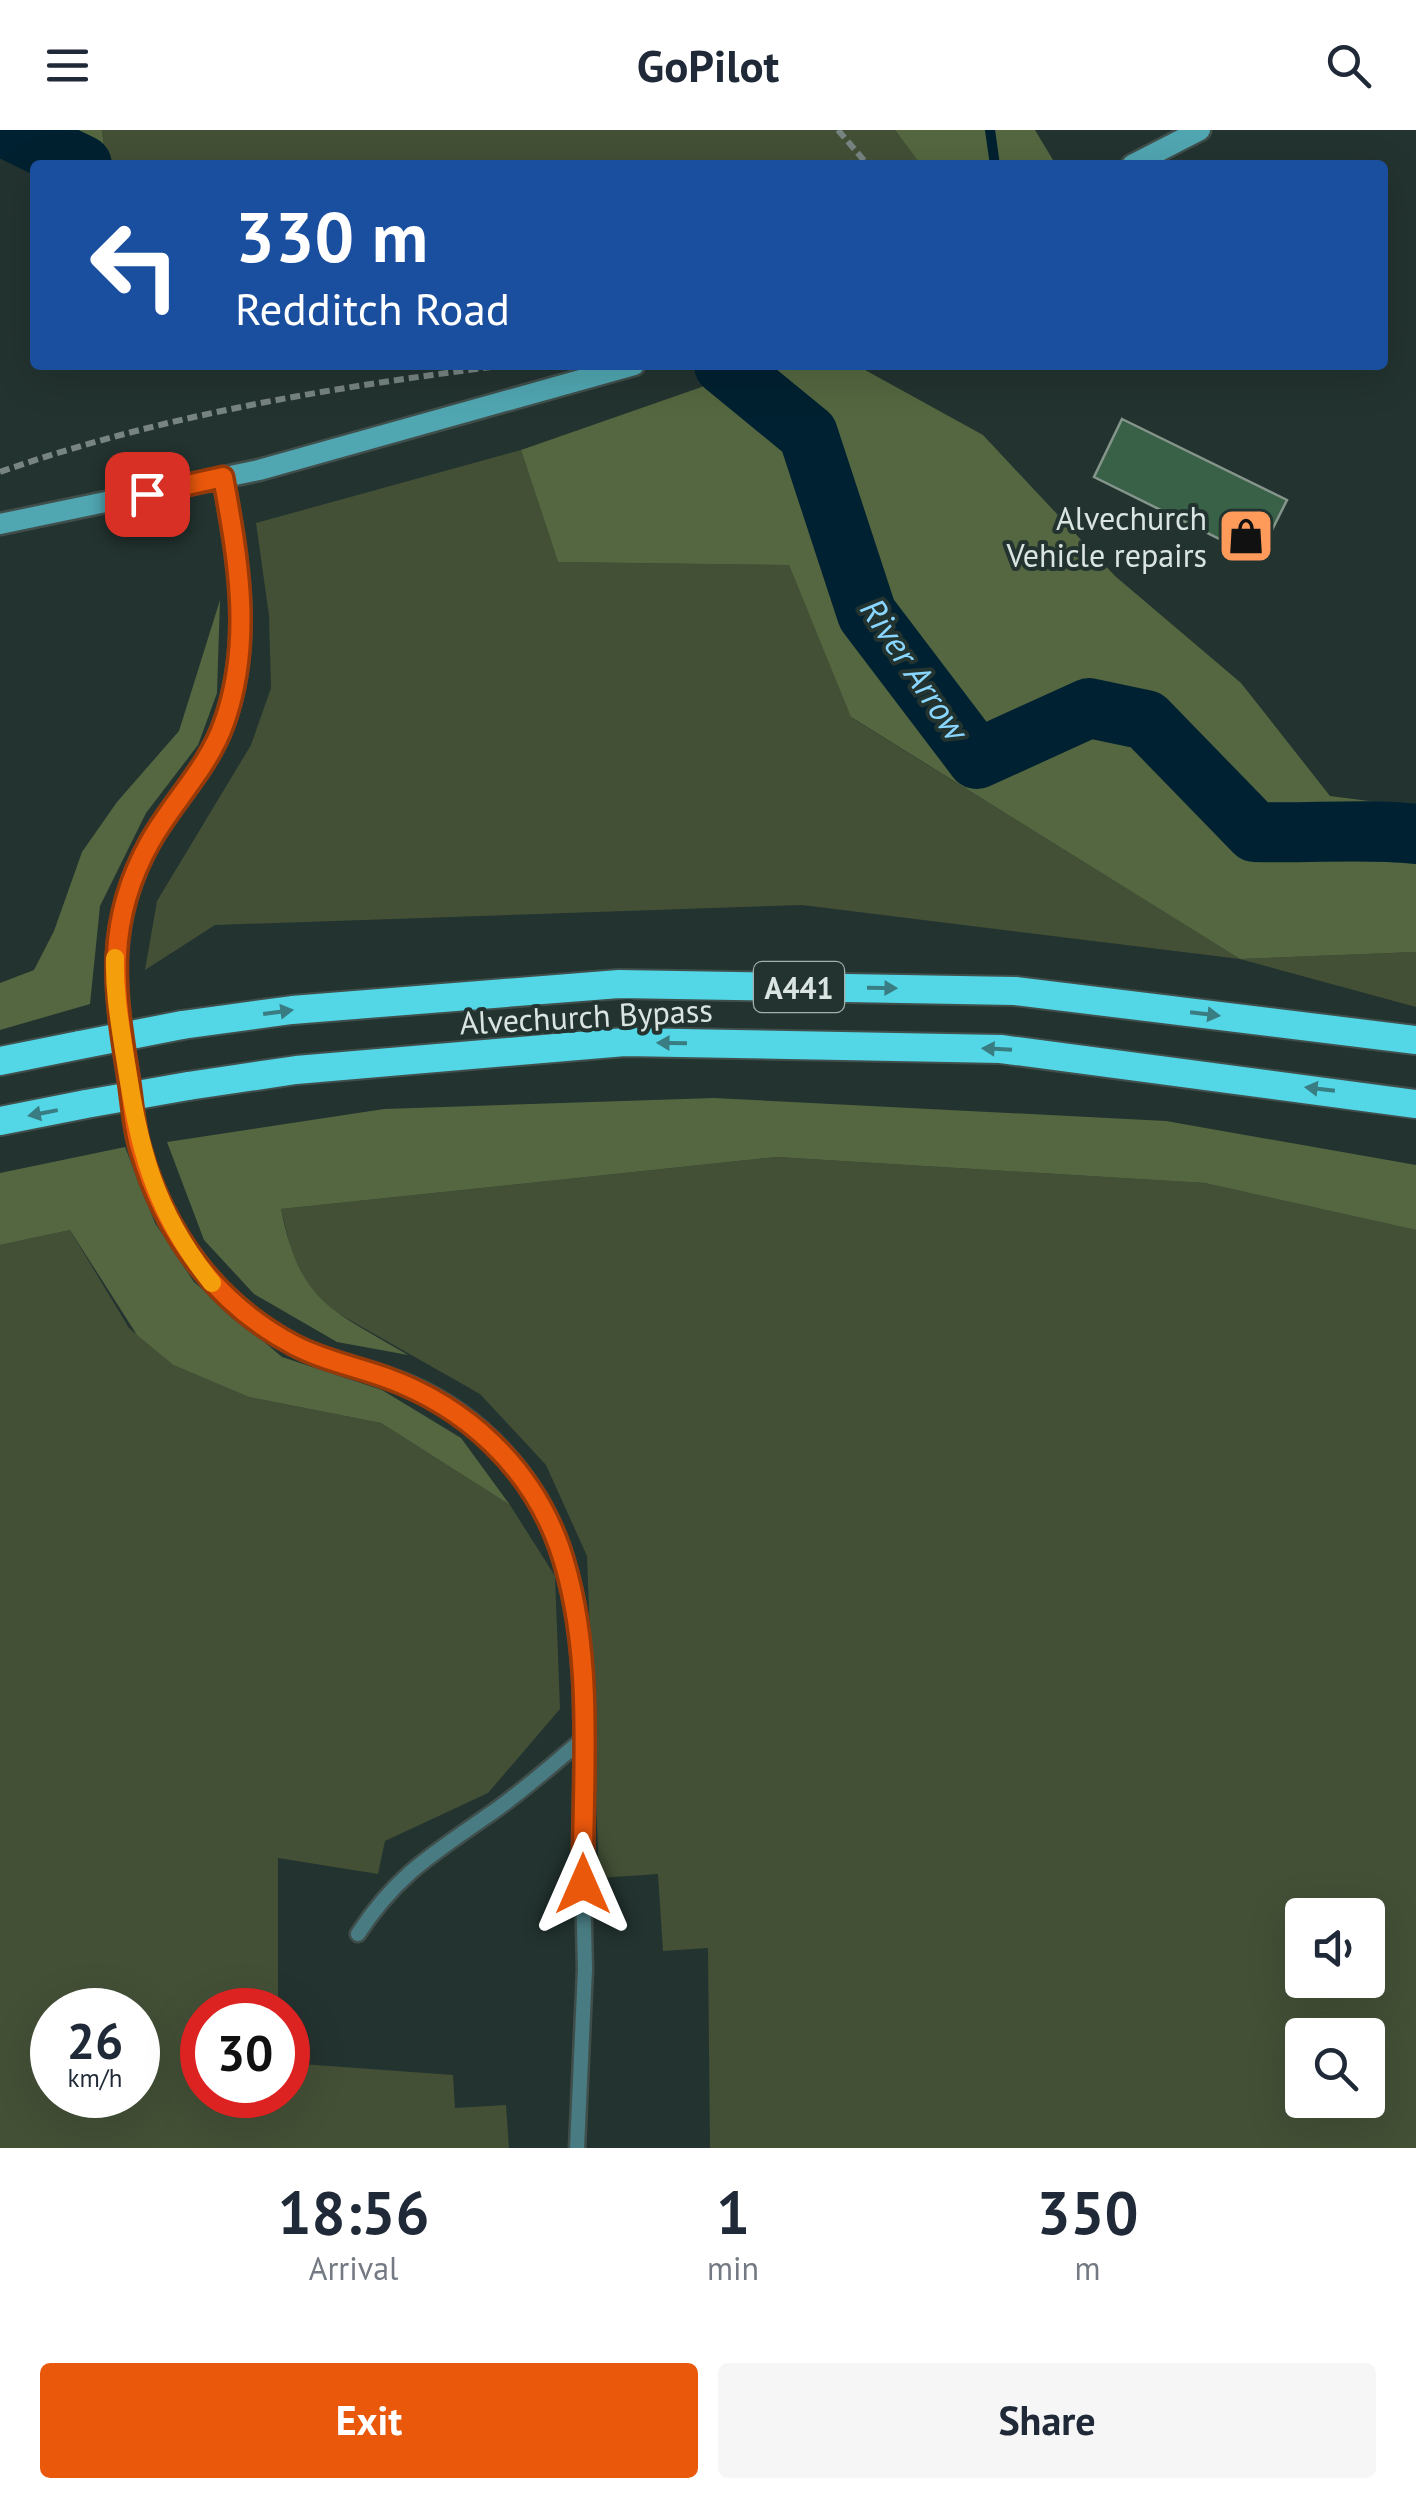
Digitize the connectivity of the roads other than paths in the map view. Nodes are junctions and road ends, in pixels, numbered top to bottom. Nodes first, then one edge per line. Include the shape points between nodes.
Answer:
1 (1200, 130) edge
2 (1142, 160) edge
3 (616, 370) edge
4 (223, 477) junction
5 (0, 524) edge
6 (1416, 1040) edge
7 (0, 1060) edge
8 (1416, 1104) edge
9 (0, 1121) edge
10 (582, 1740) junction
11 (583, 1884) joint
12 (358, 1934) dead end
13 (577, 2148) edge

1 - 2 main road
3 - 4 main road
4 - 5 main road
4 - 10 street via 240,581 232,694 210,753 136,869 119,927 114,988 140,1148 189,1254 250,1319 298,1348 412,1387 453,1409 486,1434 515,1470 559,1546 574,1601
7 -> 6 highway, Alvechurch Bypass / A441, bridge via 292,1010 618,984 1015,991
8 -> 9 highway, Alvechurch Bypass / A441, bridge via 1000,1049 626,1042 296,1070
10 - 11 street
10 - 12 lane via 492,1814 413,1867
11 - 13 lane

